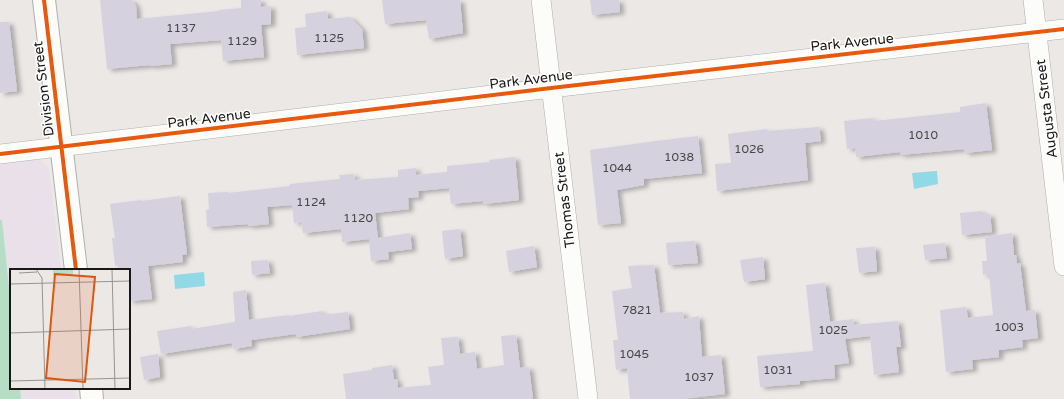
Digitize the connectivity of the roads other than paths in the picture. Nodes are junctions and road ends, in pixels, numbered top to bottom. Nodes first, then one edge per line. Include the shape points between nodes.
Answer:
1 (44, 0) edge
2 (541, 0) edge
3 (1033, 0) edge
4 (1064, 30) edge
5 (1037, 33) junction
6 (551, 88) junction
7 (61, 147) junction
8 (0, 154) edge
9 (1064, 266) edge
10 (76, 269) edge
11 (91, 389) edge
12 (92, 399) edge
13 (588, 399) edge

1 - 7 street, Division Street
2 - 6 street, Thomas Street
3 - 5 street, Augusta Street
4 - 5 street, Park Avenue
5 - 6 street, Park Avenue
5 - 9 street, Augusta Street
6 - 7 street, Park Avenue
6 - 13 street, Thomas Street
7 - 8 street, Park Avenue
7 - 10 street, Division Street
11 - 12 street

